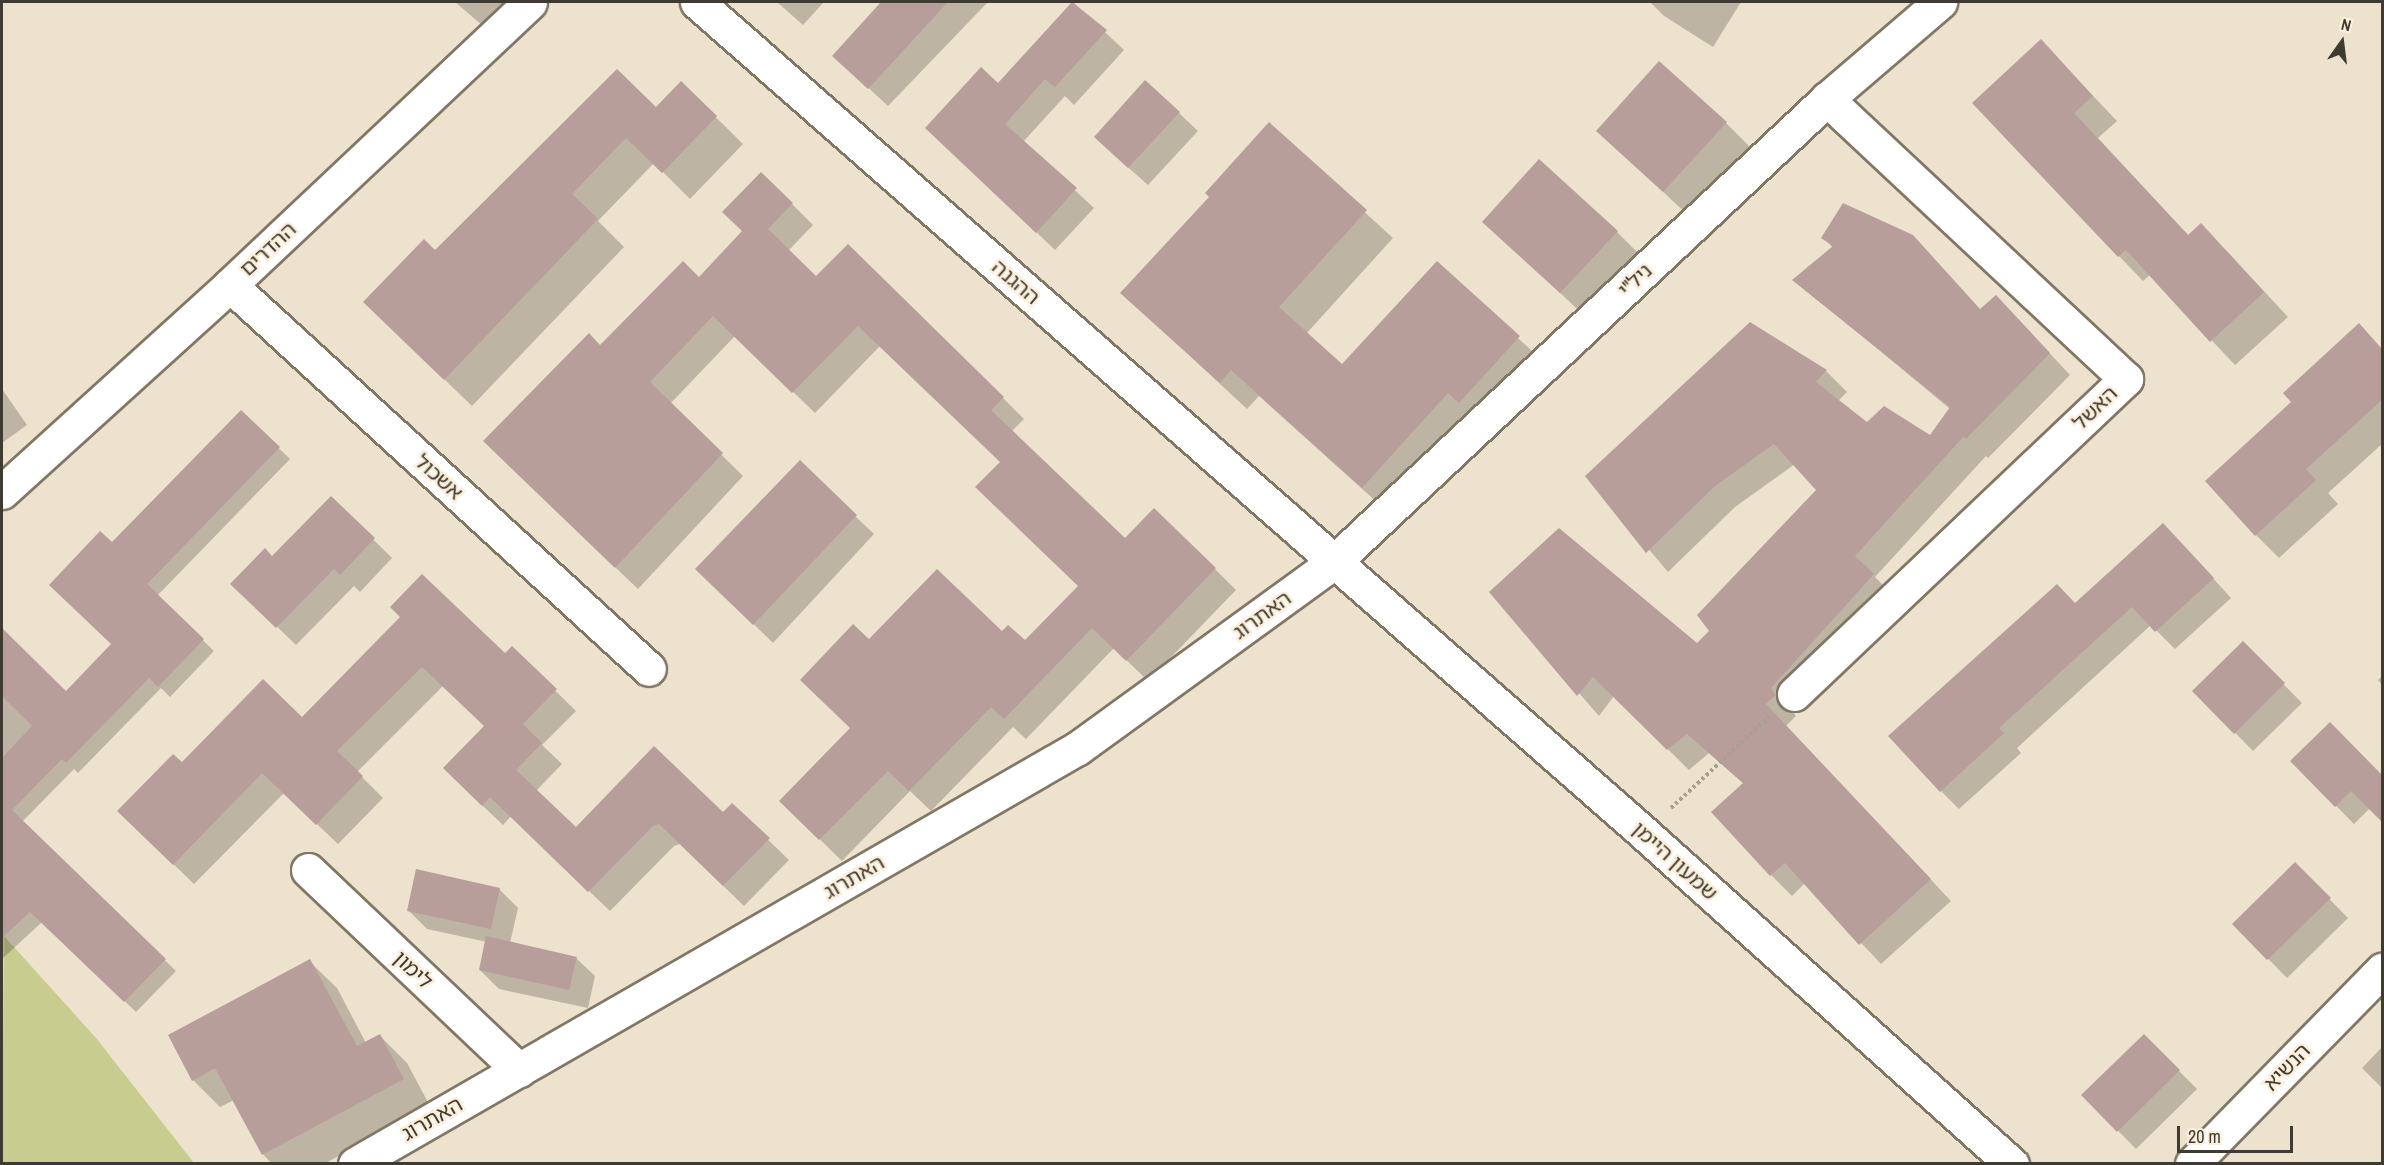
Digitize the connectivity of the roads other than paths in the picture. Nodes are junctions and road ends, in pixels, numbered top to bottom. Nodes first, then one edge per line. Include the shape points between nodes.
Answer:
1 (530, 2) edge
2 (697, 2) edge
3 (1940, 2) edge
4 (1827, 99) junction
5 (230, 285) junction
6 (2, 492) edge
7 (1334, 562) junction
8 (649, 669) dead end
9 (1794, 694) road end
10 (308, 870) dead end
11 (2382, 970) edge
12 (519, 1070) junction
13 (355, 1164) edge
14 (2012, 1164) edge
15 (2192, 1164) edge

1 - 5 street, ההדרים
2 - 7 street, ההגנה
3 - 4 street, ניל"י
4 - 7 street, ניל"י
4 - 9 street, האשל via 2126,379
5 - 6 street, ההדרים
5 - 8 street, אשכול
7 - 12 street, האתרוג via 1078,748
7 - 14 street, שמעון היימן via 1645,834
10 - 12 street, לימון
11 - 15 street, הנשיא
12 - 13 street, האתרוג

